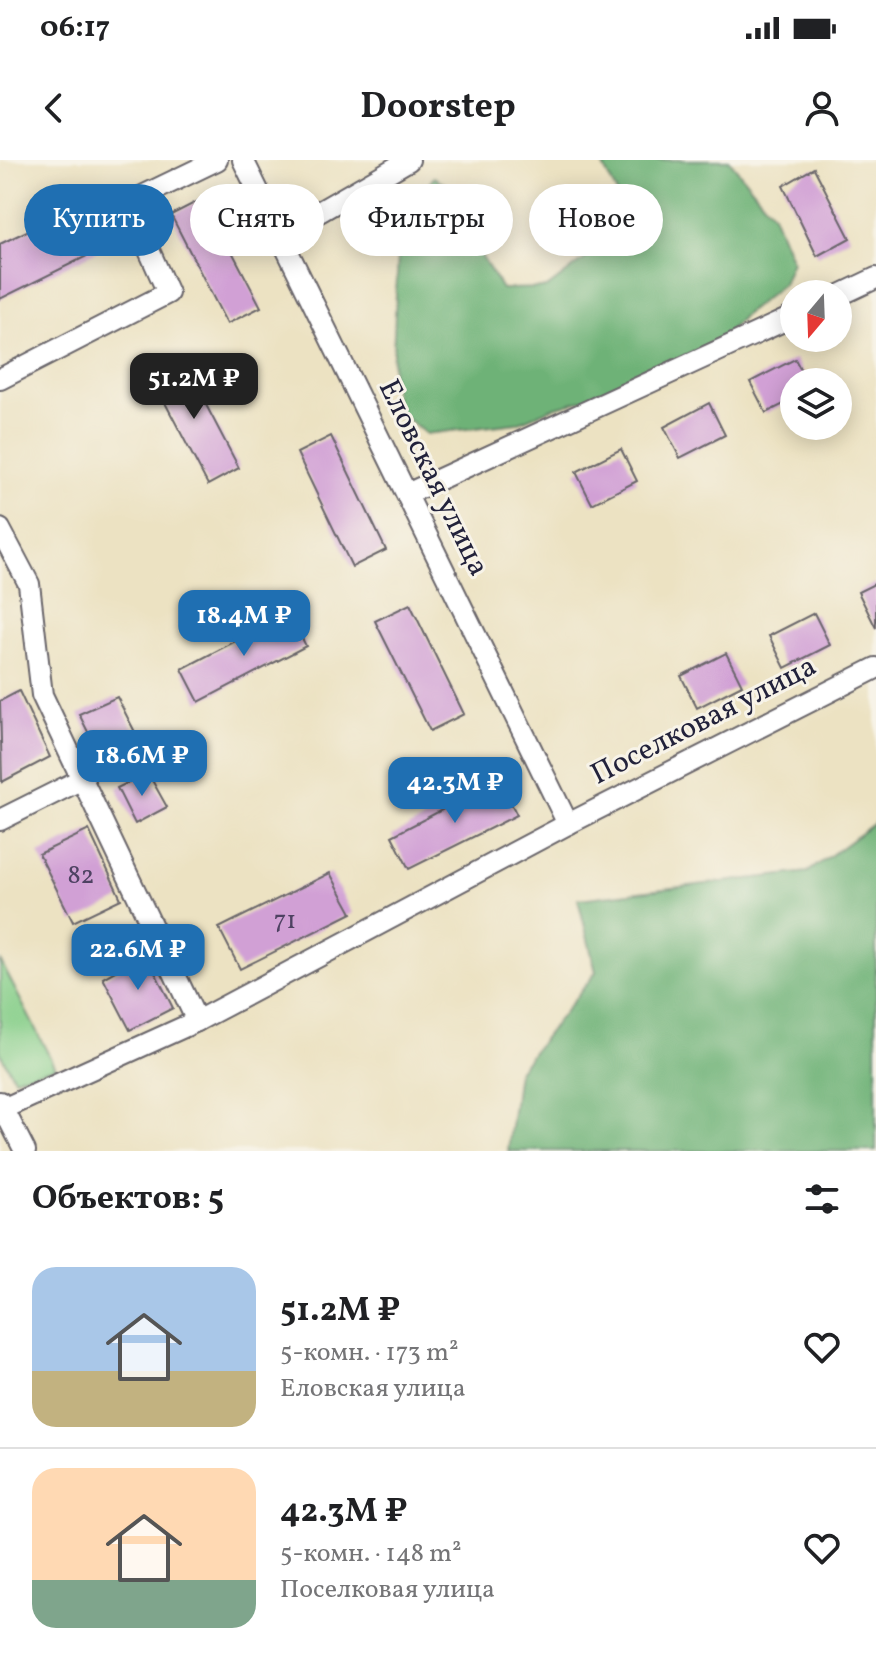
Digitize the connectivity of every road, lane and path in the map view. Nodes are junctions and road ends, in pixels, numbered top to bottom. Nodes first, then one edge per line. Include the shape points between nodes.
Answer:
1 (217, 160) edge
2 (243, 160) edge
3 (409, 160) edge
4 (255, 184) edge
5 (324, 209) edge
6 (292, 256) edge
7 (876, 278) edge
8 (852, 289) edge
9 (780, 322) edge
10 (0, 379) edge
11 (407, 494) junction
12 (0, 529) edge
13 (876, 668) edge
14 (80, 780) junction
15 (0, 820) edge
16 (568, 824) junction
17 (197, 1021) junction
18 (2, 1106) edge
19 (25, 1151) edge

1 - 10 street via 128,203 168,293
2 - 4 street, Еловская улица
3 - 5 street
6 - 11 street, Еловская улица
7 - 8 street
9 - 11 street
11 - 16 street, Еловская улица
12 - 14 street via 29,584 42,695
13 - 16 street, Поселковая улица
14 - 15 street
14 - 17 street
16 - 17 street, Поселковая улица
17 - 18 street, Поселковая улица
18 - 19 street

